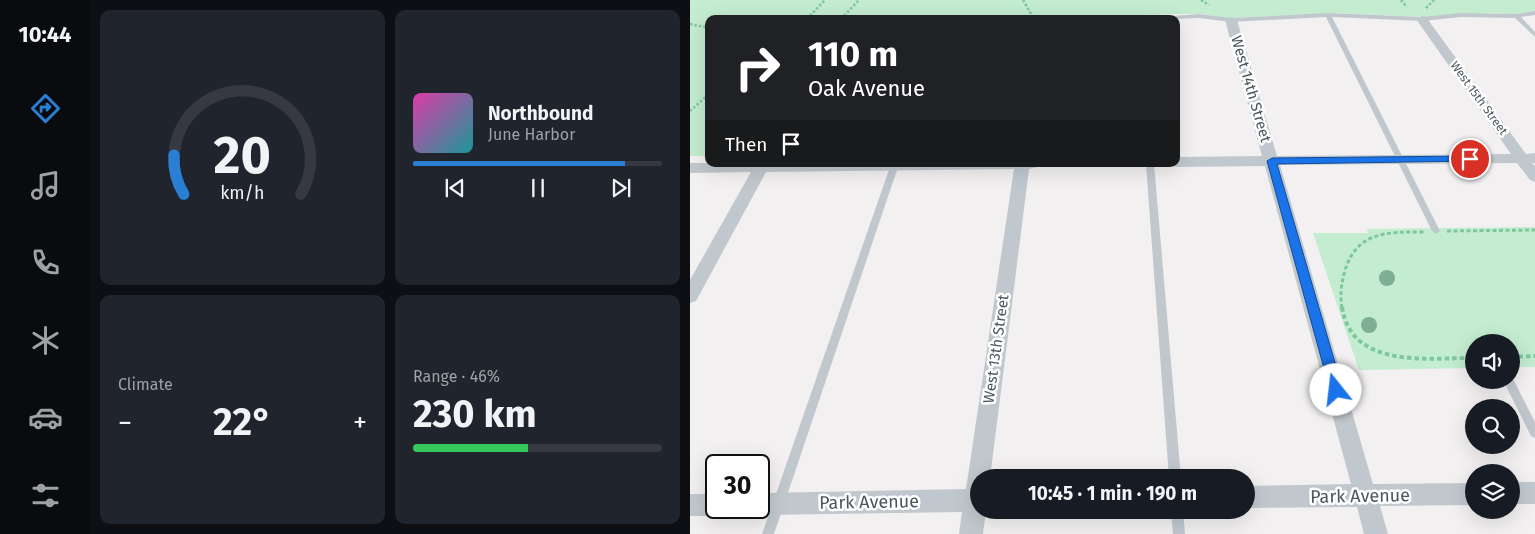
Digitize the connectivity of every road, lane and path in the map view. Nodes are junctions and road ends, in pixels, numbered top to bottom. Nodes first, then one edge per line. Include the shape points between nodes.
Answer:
1 (825, 0) edge
2 (859, 0) edge
3 (1022, 0) edge
4 (1426, 0) edge
5 (1424, 13) junction
6 (1535, 13) edge
7 (811, 15) edge
8 (845, 15) edge
9 (1032, 15) edge
10 (1328, 15) junction
11 (1517, 16) junction
12 (1180, 18) edge
13 (1231, 20) junction
14 (690, 24) edge
15 (705, 27) edge
16 (1535, 35) edge
17 (705, 98) edge
18 (690, 111) edge
19 (1528, 158) edge
20 (1401, 160) junction
21 (1272, 161) junction
22 (1180, 162) edge
23 (714, 167) edge
24 (761, 167) edge
25 (894, 167) edge
26 (1022, 167) edge
27 (1150, 167) edge
28 (690, 168) edge
29 (1535, 177) edge
30 (1535, 230) edge
31 (1436, 231) junction
32 (690, 296) edge
33 (1535, 356) edge
34 (1520, 357) edge
35 (1465, 358) edge
36 (1513, 389) edge
37 (1535, 432) edge
38 (981, 469) edge
39 (1174, 469) edge
40 (1520, 493) edge
41 (1535, 493) edge
42 (1465, 494) edge
43 (1365, 496) junction
44 (1255, 497) edge
45 (970, 500) edge
46 (770, 501) edge
47 (705, 504) edge
48 (770, 504) edge
49 (690, 505) edge
50 (768, 519) edge
51 (974, 519) edge
52 (1178, 519) edge
53 (768, 534) edge
54 (971, 534) edge
55 (1179, 534) edge
56 (1376, 534) edge

1 - 7 path
2 - 8 path
3 - 9 path
4 - 5 path
5 - 10 lane
5 - 11 lane
5 - 19 street, West 15th Street
6 - 11 lane
10 - 13 lane
10 - 20 lane
11 - 16 lane
12 - 13 lane
13 - 21 street, West 14th Street
14 - 15 path
17 - 18 path
19 - 20 street
19 - 29 street, West 15th Street
20 - 21 street
20 - 31 lane
21 - 22 street
21 - 43 street, West 14th Street
23 - 28 street
24 - 32 street
25 - 46 lane
26 - 38 street, West 13th Street
27 - 39 lane
30 - 31 path
31 - 35 path via 1401,232 1358,245 1350,255 1341,283 1340,303 1344,320 1355,338 1384,354
33 - 34 path
36 - 37 lane
40 - 41 street
42 - 43 street, Park Avenue
43 - 44 street, Park Avenue
43 - 56 street, West 14th Street
45 - 48 street, Park Avenue
47 - 49 street
50 - 53 lane
51 - 54 street, West 13th Street
52 - 55 lane

